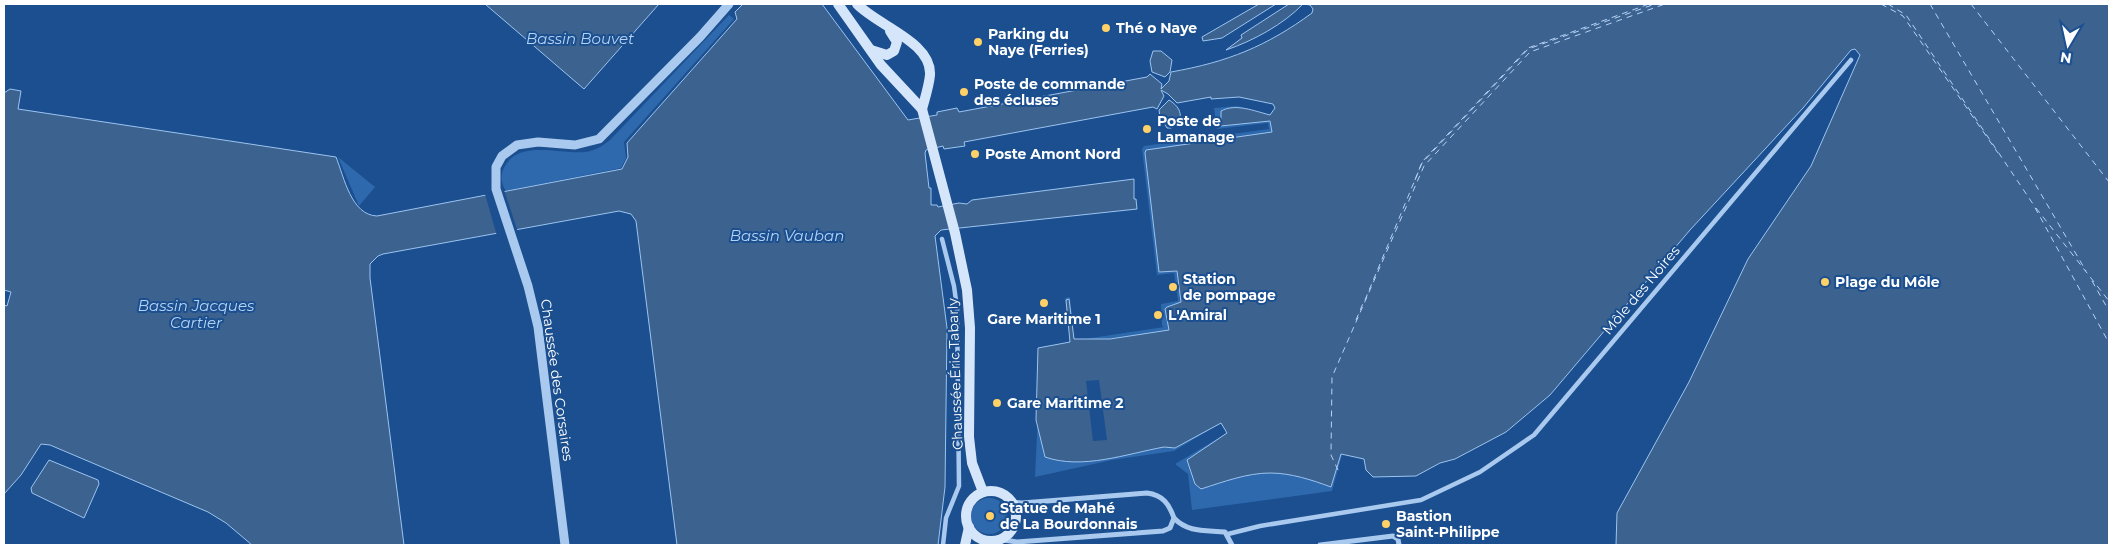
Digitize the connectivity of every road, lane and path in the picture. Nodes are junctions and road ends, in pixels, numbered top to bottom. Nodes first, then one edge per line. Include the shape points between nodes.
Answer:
1 (729, 4) edge
2 (838, 4) edge
3 (857, 4) edge
4 (888, 28) junction
5 (870, 50) junction
6 (1851, 60) dead end
7 (922, 109) junction
8 (942, 239) dead end
9 (983, 492) junction
10 (1011, 502) junction
11 (1174, 518) junction
12 (969, 527) junction
13 (1228, 534) junction
14 (982, 539) junction
15 (997, 540) junction
16 (1348, 543) edge
17 (565, 545) edge
18 (942, 545) edge
19 (966, 545) edge
20 (1232, 545) edge
21 (1320, 545) edge
22 (1399, 545) edge

1 - 17 street, Chaussée des Corsaires via 600,139 576,145 538,142 518,145 498,161 496,189 538,327
2 - 5 main road
3 - 4 main road, Chaussée Éric Tabarly
4 - 5 main road via 896,39 894,51 882,55
4 - 7 main road, Chaussée Éric Tabarly via 922,51 930,73
5 - 7 main road
6 - 13 street, Môle des Noires via 1534,435 1480,472 1421,500
7 - 9 main road, Chaussée Éric Tabarly via 954,233 969,308 969,437 972,463
8 - 18 street via 954,286 958,333 958,486 946,518
9 - 10 main road via 998,492
9 - 12 main road via 968,507
10 - 11 street via 1147,493 1160,496
10 - 15 main road via 1016,514 1014,525
11 - 13 street via 1182,527
11 - 15 street via 1170,528 1163,532 1017,542
12 - 14 main road
12 - 19 main road
13 - 20 street
14 - 15 main road
14 - 19 main road
16 - 21 street
16 - 22 street via 1393,536

